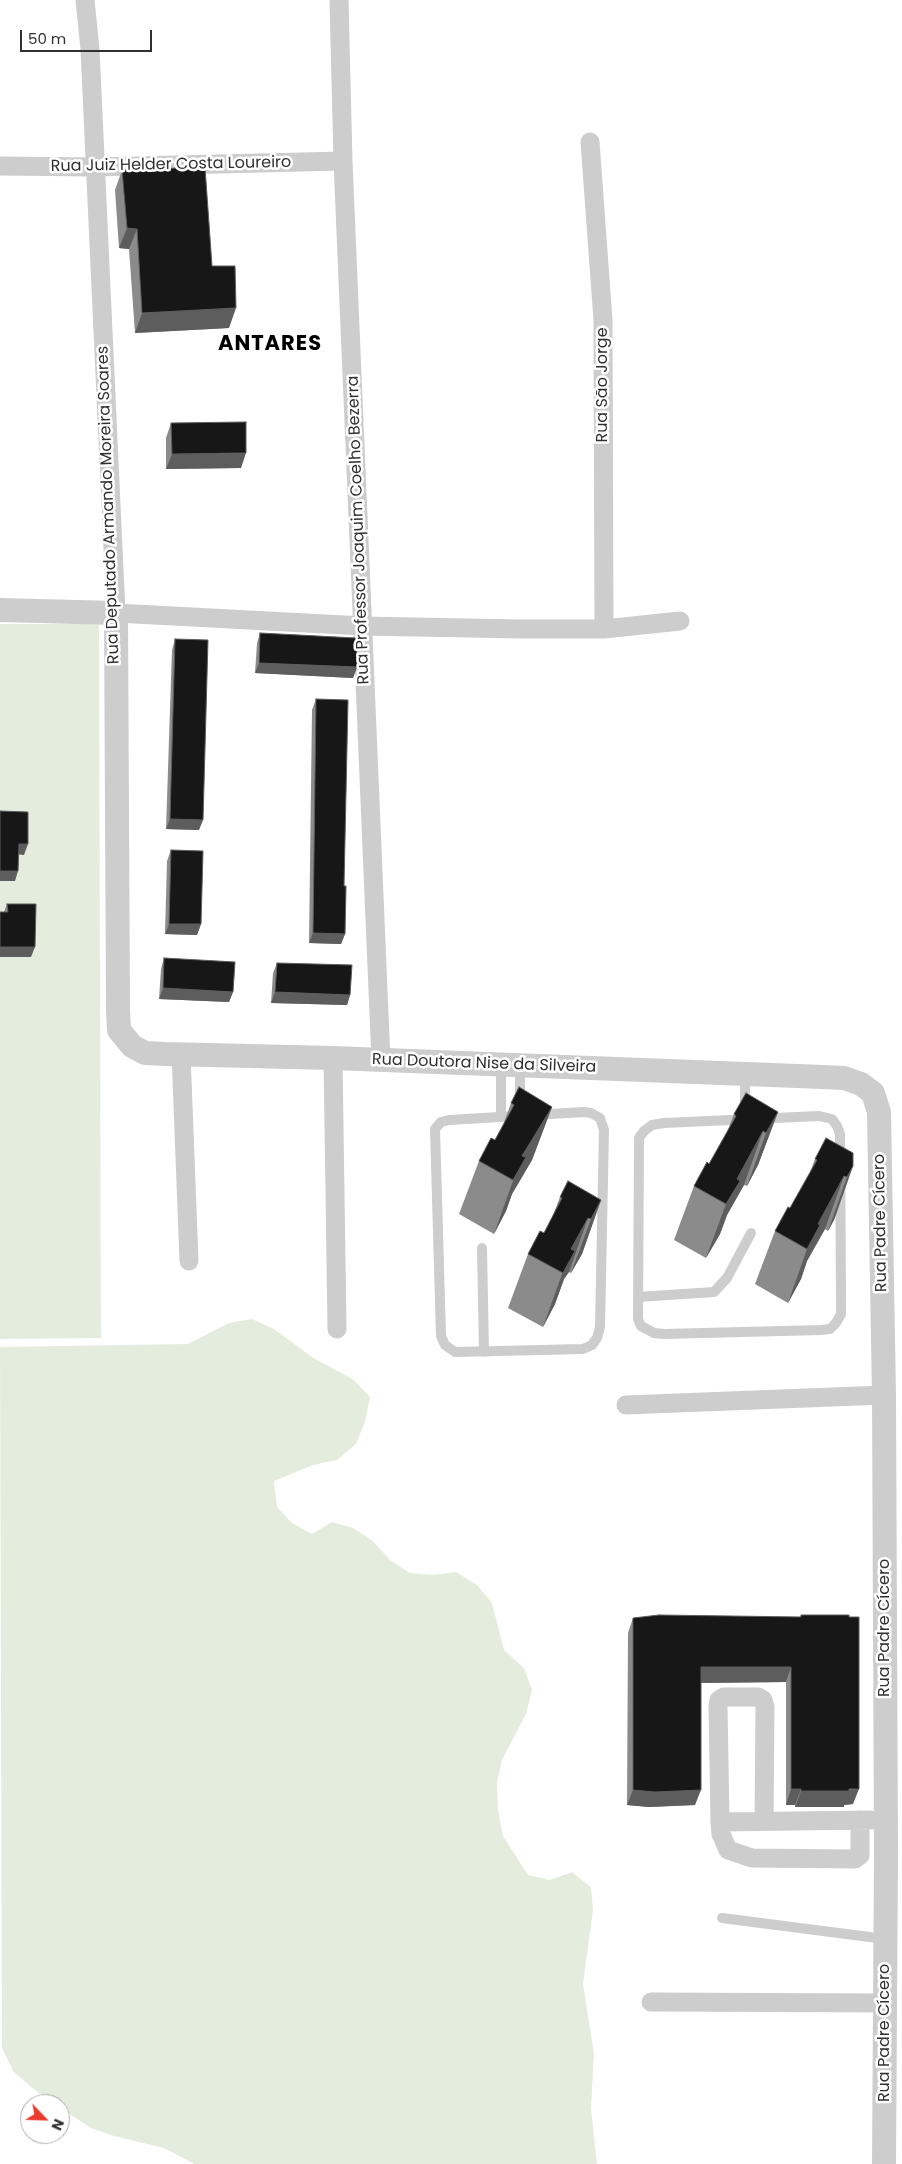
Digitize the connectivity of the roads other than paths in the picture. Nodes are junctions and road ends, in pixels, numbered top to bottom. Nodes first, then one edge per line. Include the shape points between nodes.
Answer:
1 (85, 0) edge
2 (339, 0) edge
3 (590, 142) dead end
4 (343, 162) junction
5 (0, 166) edge
6 (94, 167) junction
7 (0, 610) edge
8 (116, 613) junction
9 (680, 621) dead end
10 (363, 626) junction
11 (604, 629) junction
12 (118, 1010) joint
13 (181, 1053) junction
14 (333, 1058) junction
15 (381, 1061) junction
16 (510, 1066) junction
17 (745, 1074) junction
18 (873, 1093) joint
19 (520, 1116) junction
20 (501, 1117) junction
21 (746, 1119) junction
22 (751, 1233) dead end
23 (482, 1248) dead end
24 (189, 1260) dead end
25 (638, 1297) junction
26 (337, 1329) dead end
27 (484, 1352) junction
28 (884, 1395) junction
29 (626, 1405) dead end
30 (894, 1760) edge
31 (860, 1820) junction
32 (885, 1820) junction
33 (764, 1821) junction
34 (720, 1822) junction
35 (722, 1918) dead end
36 (885, 1939) junction
37 (651, 2002) dead end
38 (884, 2003) junction
39 (884, 2164) edge

1 - 6 street, Rua Deputado Armando Moreira Soares
2 - 4 street, Rua Professor Joaquim Coelho Bezerra
3 - 11 street, Rua São Jorge via 602,320
4 - 6 street, Rua Juiz Helder Costa Loureiro
4 - 10 street, Rua Professor Joaquim Coelho Bezerra
5 - 6 street, Rua Juiz Helder Costa Loureiro
6 - 8 street, Rua Deputado Armando Moreira Soares
7 - 8 street
8 - 10 street
8 - 12 street, Rua Deputado Armando Moreira Soares
9 - 11 street
10 - 11 street
10 - 15 street, Rua Professor Joaquim Coelho Bezerra
12 - 13 street, Rua Doutora Nise da Silveira via 120,1030 132,1046 145,1053
13 - 14 street, Rua Doutora Nise da Silveira
13 - 24 street
14 - 15 street, Rua Doutora Nise da Silveira
14 - 26 street
15 - 16 street, Rua Doutora Nise da Silveira
16 - 17 street, Rua Doutora Nise da Silveira
16 - 19 lane
16 - 20 lane
17 - 18 street, Rua Doutora Nise da Silveira via 844,1078
17 - 21 lane
18 - 28 street, Rua Padre Cícero via 879,1112
19 - 20 lane
19 - 27 lane via 584,1112 600,1118 604,1130 600,1327 592,1345 583,1349
20 - 27 lane via 441,1122 435,1129 434,1138 441,1336 445,1345 455,1352
21 - 25 lane via 652,1125 639,1138
21 - 25 lane via 819,1116 832,1119 837,1126 840,1134 841,1302 836,1323 830,1329 820,1330 654,1333 641,1326
22 - 25 lane via 727,1278 714,1292
23 - 27 lane
28 - 29 street
28 - 30 street, Rua Padre Cícero
30 - 32 street, Rua Padre Cícero
31 - 32 street
31 - 33 street
31 - 34 street via 860,1855 855,1859 739,1856 723,1843
32 - 36 street, Rua Padre Cícero
33 - 34 street
33 - 34 street via 765,1706 758,1697 724,1697 718,1706
35 - 36 lane
36 - 38 street, Rua Padre Cícero
37 - 38 street
38 - 39 street, Rua Padre Cícero

